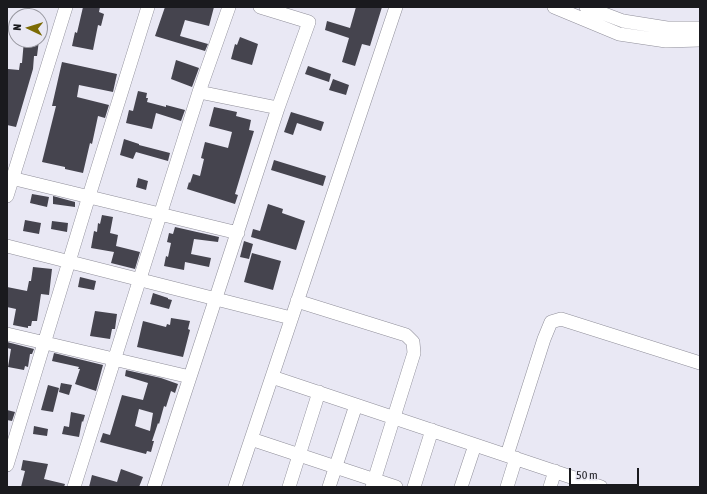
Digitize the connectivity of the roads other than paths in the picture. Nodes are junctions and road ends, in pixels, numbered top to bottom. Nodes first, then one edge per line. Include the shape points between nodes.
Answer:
1 (66, 7) edge
2 (148, 7) edge
3 (229, 7) edge
4 (260, 7) edge
5 (396, 7) edge
6 (554, 7) edge
7 (586, 7) edge
8 (700, 28) edge
9 (700, 40) edge
10 (200, 92) junction
11 (278, 108) junction
12 (10, 178) edge
13 (7, 196) edge
14 (89, 196) junction
15 (161, 214) junction
16 (238, 233) junction
17 (7, 246) edge
18 (69, 262) junction
19 (140, 280) junction
20 (216, 299) junction
21 (297, 301) junction
22 (291, 318) junction
23 (7, 334) edge
24 (44, 343) junction
25 (115, 359) junction
26 (700, 363) edge
27 (190, 377) junction
28 (272, 377) junction
29 (319, 392) junction
30 (356, 405) junction
31 (394, 418) junction
32 (432, 430) junction
33 (251, 439) junction
34 (475, 445) junction
35 (299, 455) junction
36 (511, 457) junction
37 (7, 465) edge
38 (336, 467) junction
39 (555, 471) junction
40 (373, 483) edge
41 (594, 486) edge
42 (74, 487) edge
43 (154, 487) edge
44 (235, 487) edge
45 (289, 487) edge
46 (329, 487) edge
47 (396, 487) edge
48 (414, 487) edge
49 (461, 487) edge
50 (507, 487) edge
51 (550, 487) edge

1 - 12 street
2 - 14 street
3 - 10 street
4 - 11 street via 309,22
5 - 21 street
6 - 9 street via 619,34 666,41
7 - 8 street via 622,21 667,28
10 - 11 street
10 - 15 street
11 - 16 street
12 - 13 street
12 - 14 street
14 - 15 street
14 - 18 street
15 - 16 street
15 - 19 street
16 - 20 street
17 - 18 street
18 - 19 street
18 - 24 street
19 - 20 street
19 - 25 street
20 - 22 street
20 - 27 street
21 - 22 street
21 - 31 street via 406,335 413,342 414,353
22 - 28 street
23 - 24 street
24 - 25 street
24 - 37 street
25 - 27 street
25 - 42 street
26 - 36 street via 562,319 551,322
27 - 43 street
28 - 29 street
28 - 33 street
29 - 30 street
29 - 35 street
30 - 31 street
30 - 38 street
31 - 32 street
31 - 40 street
32 - 34 street
32 - 48 street
33 - 35 street
33 - 44 street
34 - 36 street
34 - 49 street
35 - 38 street
35 - 45 street
36 - 39 street
36 - 50 street
38 - 40 street
38 - 46 street
39 - 41 street
39 - 51 street
40 - 47 street

